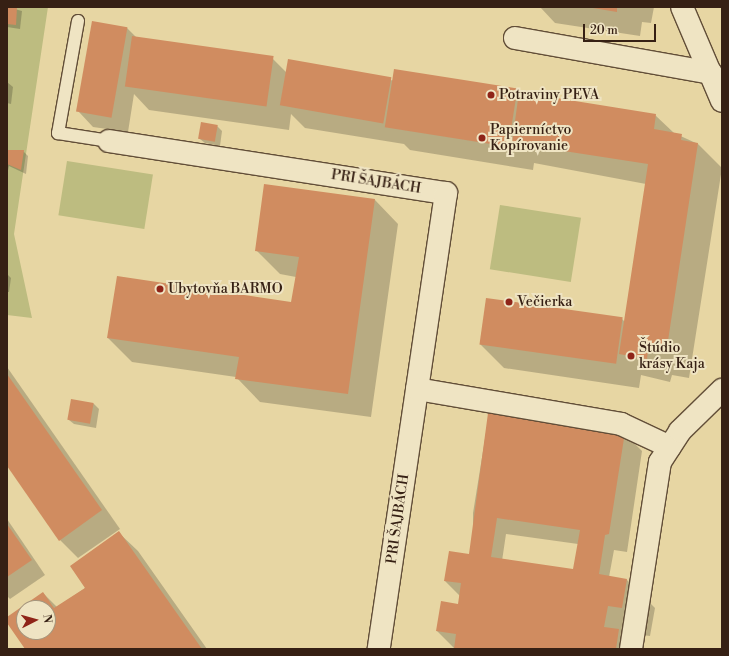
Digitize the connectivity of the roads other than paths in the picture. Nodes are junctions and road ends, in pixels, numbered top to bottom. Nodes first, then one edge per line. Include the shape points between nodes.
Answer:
1 (682, 7) edge
2 (78, 21) dead end
3 (515, 38) dead end
4 (711, 73) junction
5 (722, 101) edge
6 (109, 141) joint
7 (417, 389) junction
8 (722, 390) edge
9 (670, 447) junction
10 (379, 649) edge
11 (631, 649) edge

1 - 4 street
2 - 6 lane via 58,133
3 - 4 street
4 - 5 street
6 - 7 street, PRI ŠAJBÁCH via 446,193
7 - 9 street via 620,424
7 - 10 street, PRI ŠAJBÁCH
8 - 9 street
9 - 11 street via 660,462

